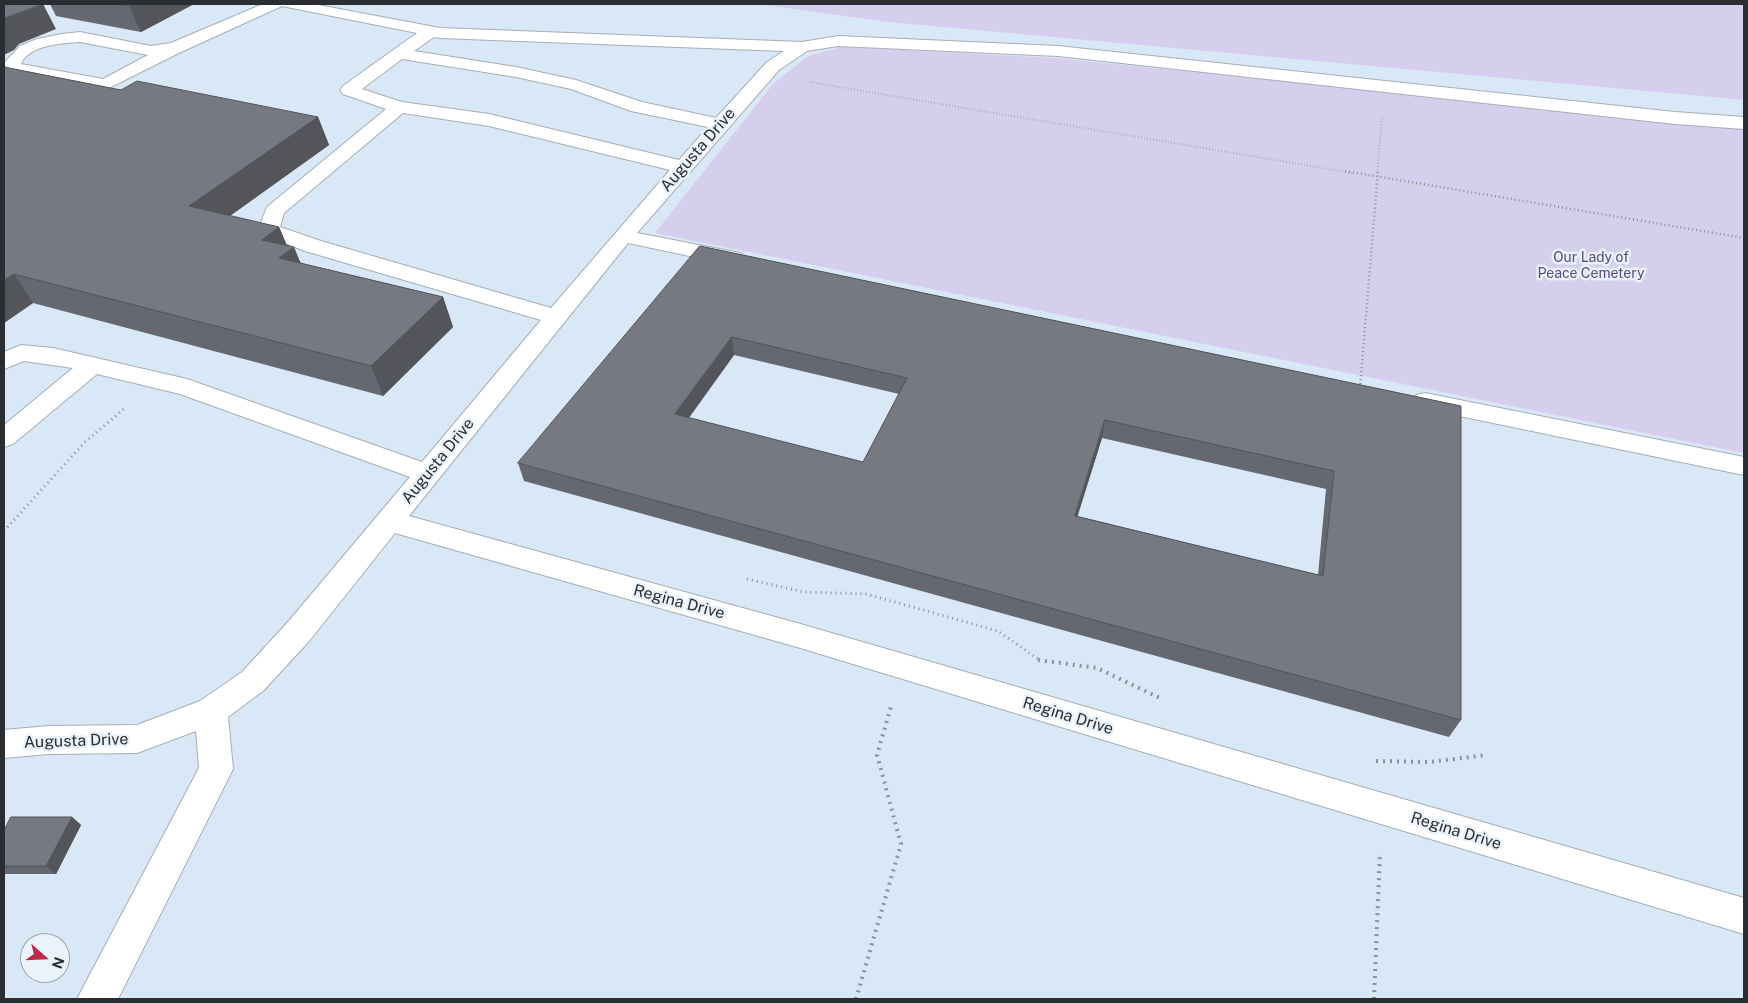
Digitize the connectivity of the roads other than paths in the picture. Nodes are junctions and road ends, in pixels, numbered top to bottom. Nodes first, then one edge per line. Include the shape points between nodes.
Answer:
1 (276, 4) edge
2 (288, 4) edge
3 (431, 32) junction
4 (802, 47) junction
5 (175, 48) junction
6 (400, 54) junction
7 (399, 108) junction
8 (1744, 123) edge
9 (720, 124) junction
10 (683, 167) junction
11 (623, 236) junction
12 (758, 263) edge
13 (556, 317) junction
14 (4, 361) edge
15 (93, 365) junction
16 (1360, 388) edge
17 (4, 438) edge
18 (1744, 466) edge
19 (428, 474) junction
20 (389, 521) junction
21 (211, 711) junction
22 (4, 744) edge
23 (1744, 916) edge
24 (97, 999) edge

1 - 5 lane
2 - 3 lane
3 - 4 lane
3 - 6 lane
4 - 8 lane via 838,41 1019,48
4 - 9 lane, Augusta Drive via 773,66
5 - 5 lane via 105,86 14,68 12,62 28,48 63,38 80,37 151,51
6 - 7 lane via 349,90
6 - 9 lane via 576,85 637,107
7 - 10 lane via 489,120
7 - 13 lane via 274,211 269,230 313,246
9 - 10 lane, Augusta Drive
10 - 11 lane, Augusta Drive
11 - 12 lane
11 - 13 lane, Augusta Drive
13 - 19 lane, Augusta Drive
14 - 15 lane via 21,353
15 - 17 lane
15 - 19 lane via 186,387
16 - 18 lane
19 - 20 lane, Augusta Drive
20 - 21 lane, Augusta Drive via 299,631 253,681
20 - 23 lane, Regina Drive via 903,667
21 - 22 lane, Augusta Drive via 137,739
21 - 24 lane via 216,769

